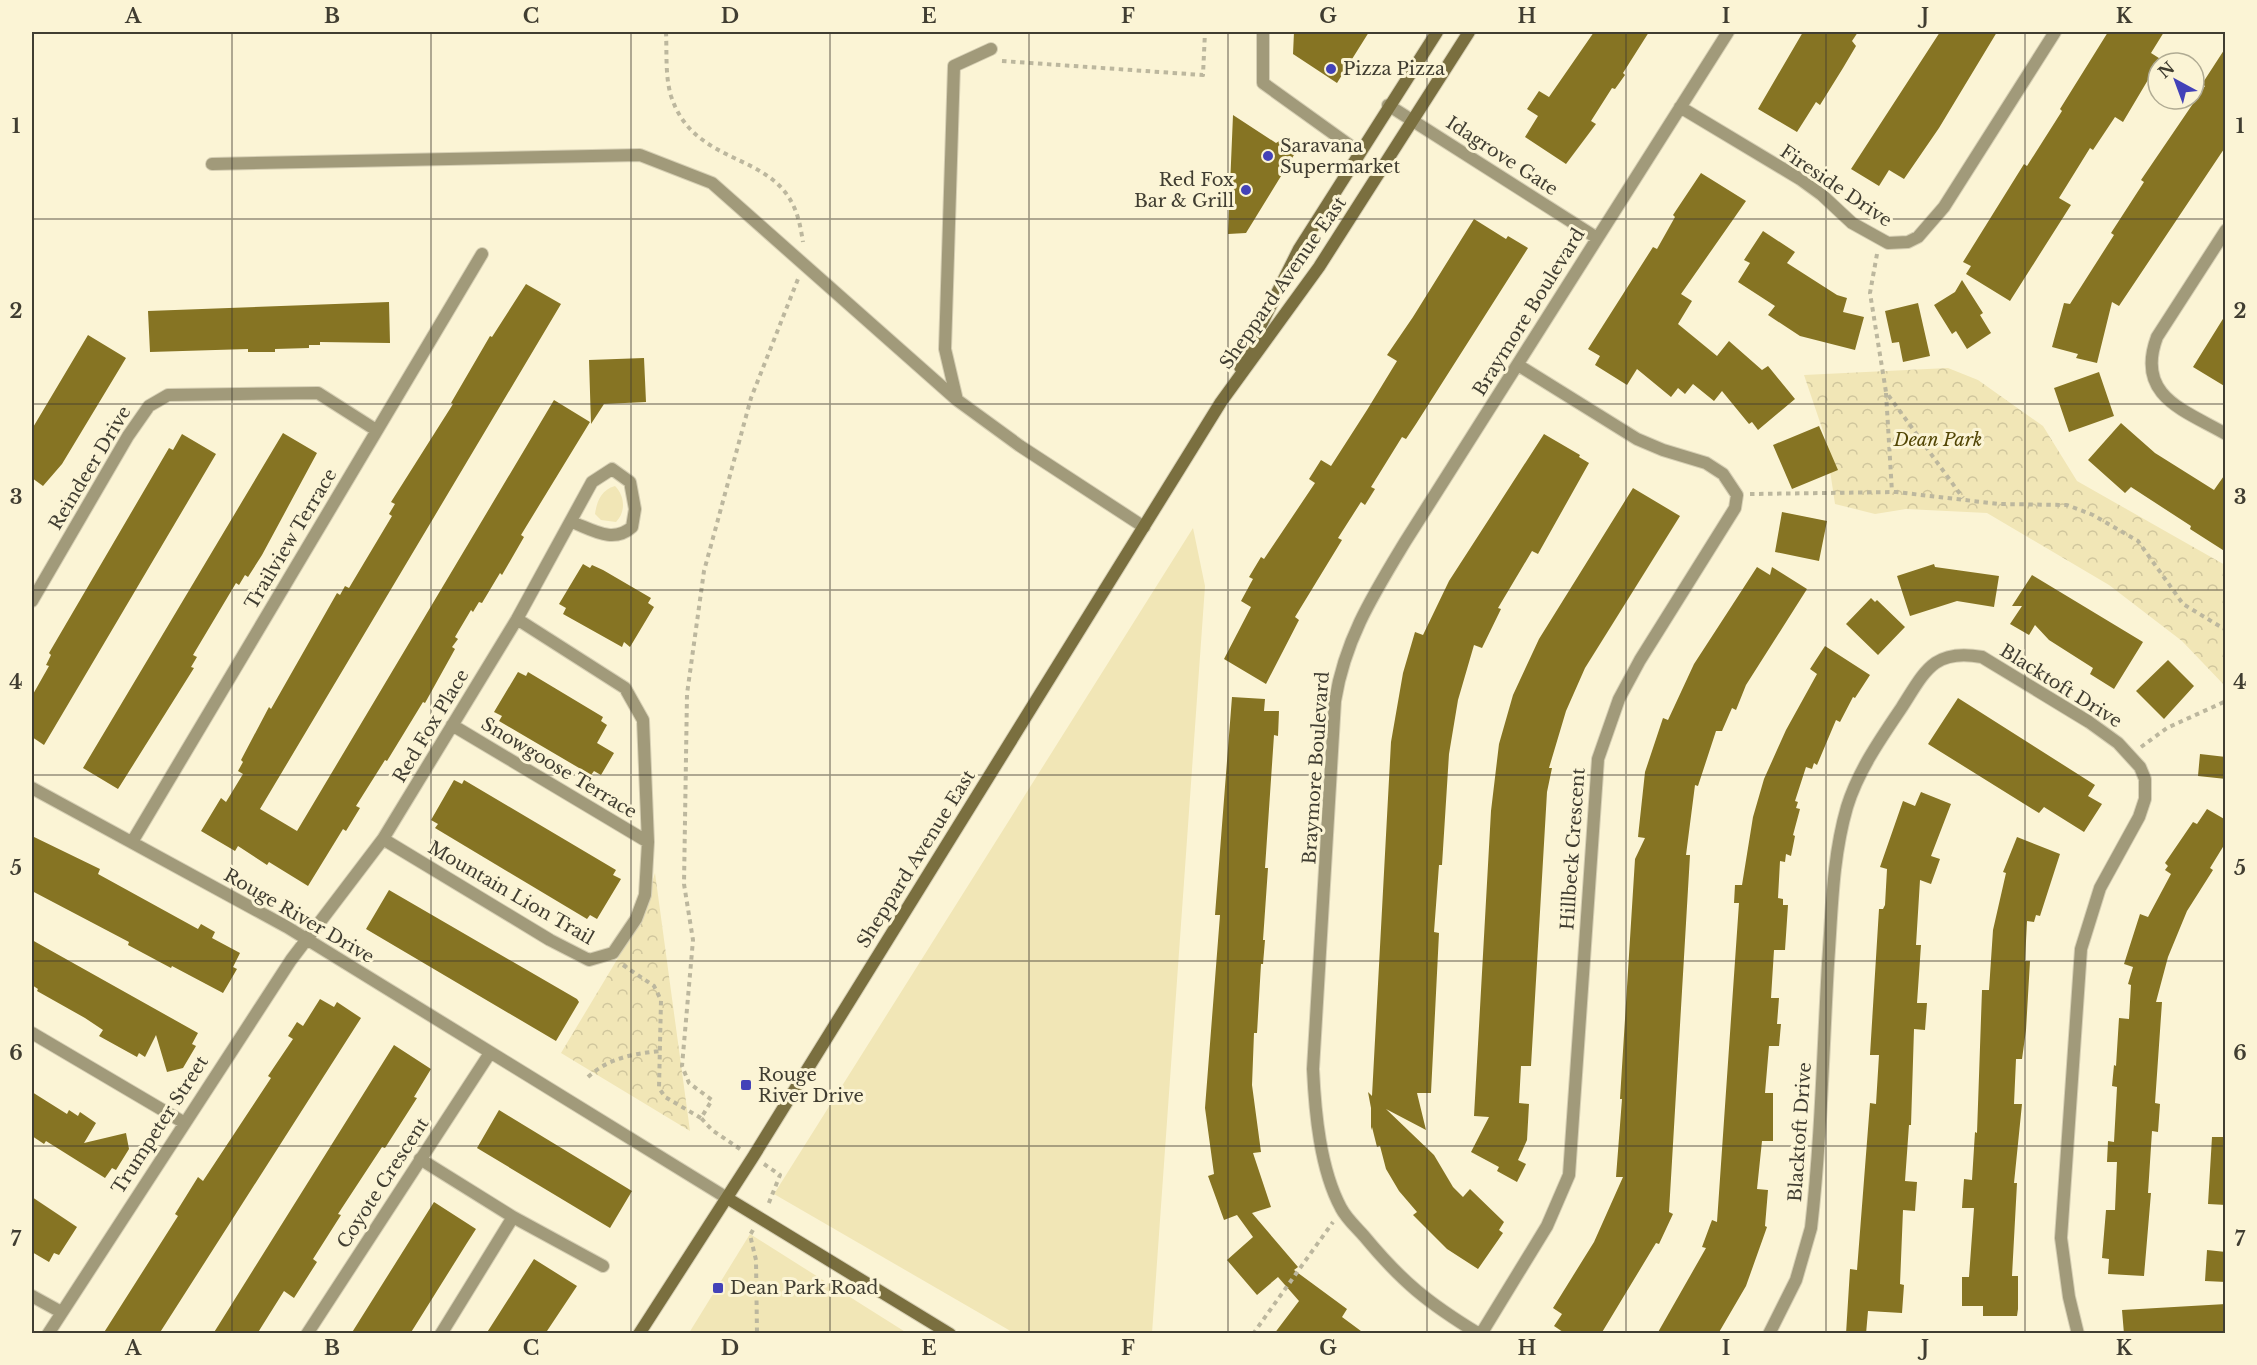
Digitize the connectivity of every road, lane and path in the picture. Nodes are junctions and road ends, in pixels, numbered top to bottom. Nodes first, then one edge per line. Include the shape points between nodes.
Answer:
1 (666, 32) edge
2 (1205, 32) edge
3 (1263, 32) edge
4 (1437, 32) edge
5 (1469, 32) edge
6 (1728, 32) edge
7 (2055, 32) edge
8 (991, 49) dead end
9 (970, 59) junction
10 (1388, 105) junction
11 (1680, 107) junction
12 (1413, 120) junction
13 (1359, 152) junction
14 (212, 164) dead end
15 (2226, 230) edge
16 (1596, 238) junction
17 (1881, 239) junction
18 (482, 254) dead end
19 (802, 262) junction
20 (1518, 365) junction
21 (1886, 392) junction
22 (957, 400) junction
23 (1221, 402) junction
24 (376, 430) junction
25 (2226, 434) edge
26 (1892, 492) junction
27 (1737, 495) junction
28 (1964, 499) junction
29 (572, 522) junction
30 (1144, 527) junction
31 (32, 601) edge
32 (517, 619) junction
33 (2226, 630) edge
34 (2226, 701) edge
35 (452, 725) junction
36 (2131, 755) junction
37 (32, 788) edge
38 (383, 839) junction
39 (132, 842) junction
40 (648, 842) junction
41 (306, 939) junction
42 (608, 955) junction
43 (32, 1034) edge
44 (660, 1051) junction
45 (490, 1053) junction
46 (588, 1077) dead end
47 (701, 1118) junction
48 (183, 1122) junction
49 (712, 1130) dead end
50 (420, 1159) junction
51 (780, 1175) dead end
52 (727, 1198) junction
53 (772, 1198) dead end
54 (1341, 1210) junction
55 (513, 1217) junction
56 (750, 1235) dead end
57 (603, 1266) dead end
58 (32, 1296) edge
59 (62, 1312) junction
60 (48, 1334) edge
61 (307, 1334) edge
62 (441, 1334) edge
63 (639, 1334) edge
64 (757, 1334) edge
65 (950, 1334) edge
66 (1253, 1334) edge
67 (1480, 1334) edge
68 (1769, 1334) edge
69 (2078, 1334) edge

1 - 19 path via 671,95 680,116 707,146 773,179 793,205 800,223
2 - 9 path via 1203,75
3 - 13 street via 1263,83
4 - 10 main road, Sheppard Avenue East
5 - 12 main road, Sheppard Avenue East
6 - 11 street, Braymore Boulevard
7 - 17 street, Fireside Drive via 1944,207 1924,232 1908,242 1888,243
8 - 9 street
9 - 22 street via 954,66 945,348
10 - 12 street, Idagrove Gate
10 - 13 main road, Sheppard Avenue East
11 - 16 street, Braymore Boulevard
11 - 17 street, Fireside Drive via 1800,179 1851,223
12 - 16 street, Idagrove Gate
12 - 23 main road, Sheppard Avenue East via 1319,267
13 - 23 main road, Sheppard Avenue East via 1299,249
14 - 19 street via 640,154 712,183
15 - 25 street via 2157,337 2151,353 2151,370 2161,394
16 - 20 street, Braymore Boulevard
17 - 21 path via 1870,287
18 - 24 street, Trailview Terrace
19 - 22 street
19 - 47 path via 751,398 714,526 687,694 684,884 693,940 682,1066 689,1083 712,1100
20 - 27 street via 1637,439 1706,463 1723,474
20 - 54 street, Braymore Boulevard via 1373,595 1341,667 1335,701 1313,1069 1316,1120 1332,1189
21 - 26 path
21 - 28 path
22 - 30 street
23 - 30 main road, Sheppard Avenue East
24 - 31 street, Reindeer Drive via 318,393 168,395 149,406 128,436
24 - 39 street, Trailview Terrace
26 - 27 path
26 - 28 path
27 - 67 street, Hillbeck Crescent via 1735,508 1619,699 1598,759 1569,1175 1547,1226
28 - 33 path via 1999,504 2060,504 2093,515 2138,541 2180,600
29 - 29 street, Red Fox Place via 606,536 622,536 632,527 635,509 630,482 612,469 600,474
29 - 32 street, Red Fox Place
30 - 52 main road, Sheppard Avenue East
32 - 35 street, Red Fox Place
32 - 40 street, Mountain Lion Trail via 625,688 643,720
34 - 36 path via 2167,728
35 - 38 street, Red Fox Place
35 - 40 street, Snowgoose Terrace
36 - 68 street, Blacktoft Drive via 2050,698 1982,657 1962,653 1947,655 1929,668 1874,751 1848,806 1832,882 1811,1228 1796,1280
36 - 69 street, Blacktoft Drive via 2145,779 2142,809 2094,904 2081,949 2061,1238
37 - 39 street, Rouge River Drive
38 - 41 street, Red Fox Place
38 - 42 street, Mountain Lion Trail via 579,955 589,960
39 - 41 street, Rouge River Drive
40 - 42 street, Mountain Lion Trail via 645,895 636,919
41 - 45 street, Rouge River Drive
41 - 48 street, Trumpeter Street
42 - 44 path via 654,986 661,1000
43 - 48 street
44 - 46 path via 604,1062
44 - 47 path via 659,1088 665,1097
45 - 50 street, Coyote Crescent
45 - 52 street, Rouge River Drive
47 - 49 path
48 - 59 street, Trumpeter Street
50 - 55 street
50 - 61 street, Coyote Crescent
51 - 53 path
52 - 63 main road, Sheppard Avenue East
52 - 65 main road
54 - 66 path
54 - 67 street, Braymore Boulevard via 1410,1287
55 - 57 street
55 - 62 street
56 - 64 path via 756,1260
58 - 59 street
59 - 60 street, Trumpeter Street

